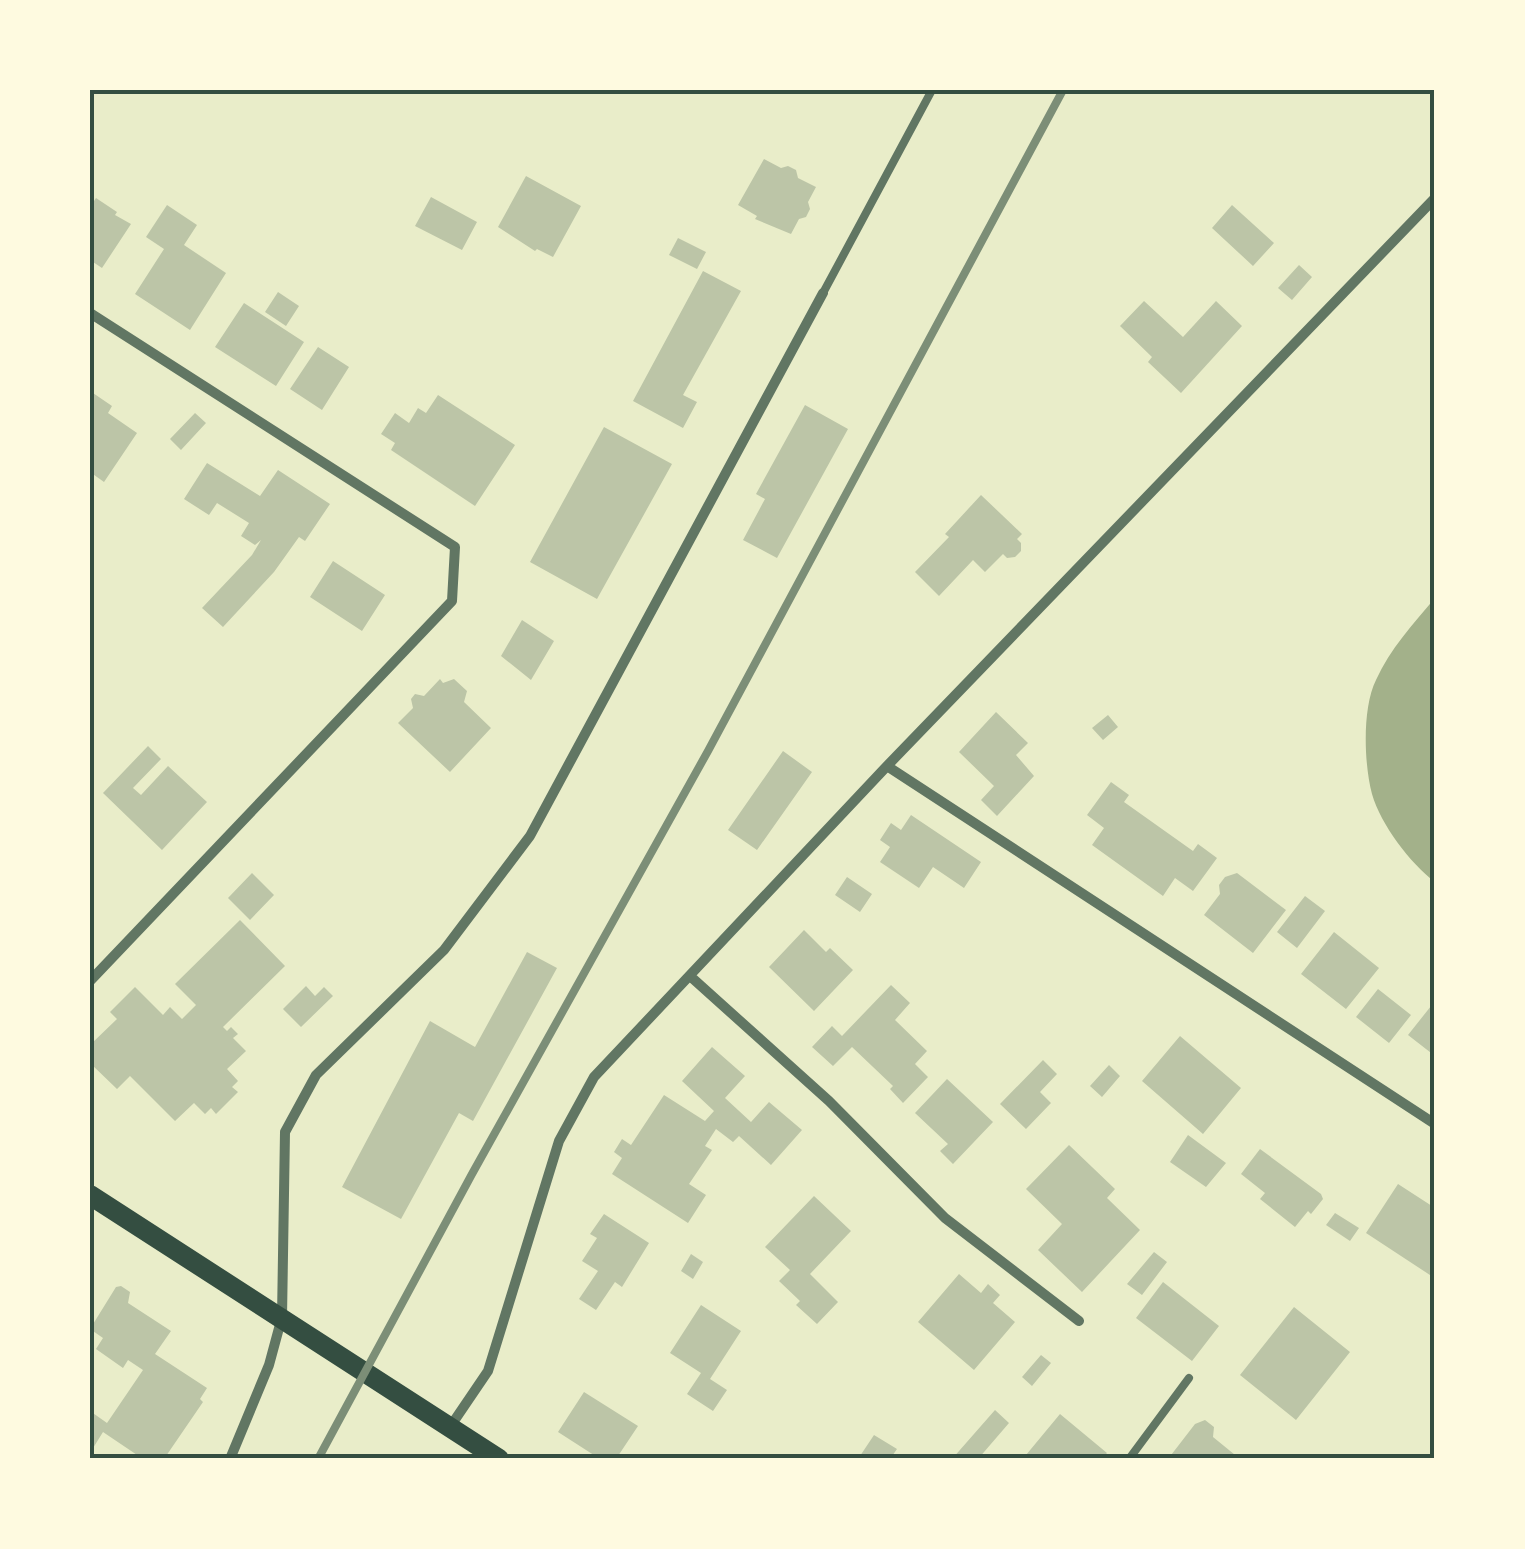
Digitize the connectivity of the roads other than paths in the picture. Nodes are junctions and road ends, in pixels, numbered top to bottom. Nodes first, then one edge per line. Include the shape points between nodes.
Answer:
1 (932, 90) edge
2 (1435, 198) edge
3 (823, 293) joint
4 (90, 313) edge
5 (886, 766) junction
6 (690, 976) junction
7 (90, 982) edge
8 (1435, 1124) edge
9 (90, 1194) edge
10 (282, 1317) junction
11 (1080, 1321) dead end
12 (1189, 1378) dead end
13 (450, 1427) junction
14 (230, 1459) edge
15 (499, 1459) edge
16 (1129, 1459) edge

1 - 3 lane
2 - 5 street
3 - 10 street via 530,836 444,950 316,1075 285,1132
4 - 7 street via 455,547 452,601
5 - 6 street
5 - 8 street
6 - 11 street via 829,1101 945,1218
6 - 13 street via 594,1077 559,1142 488,1371
9 - 10 main road
10 - 13 main road
10 - 14 street via 270,1365
12 - 16 lane
13 - 15 main road

